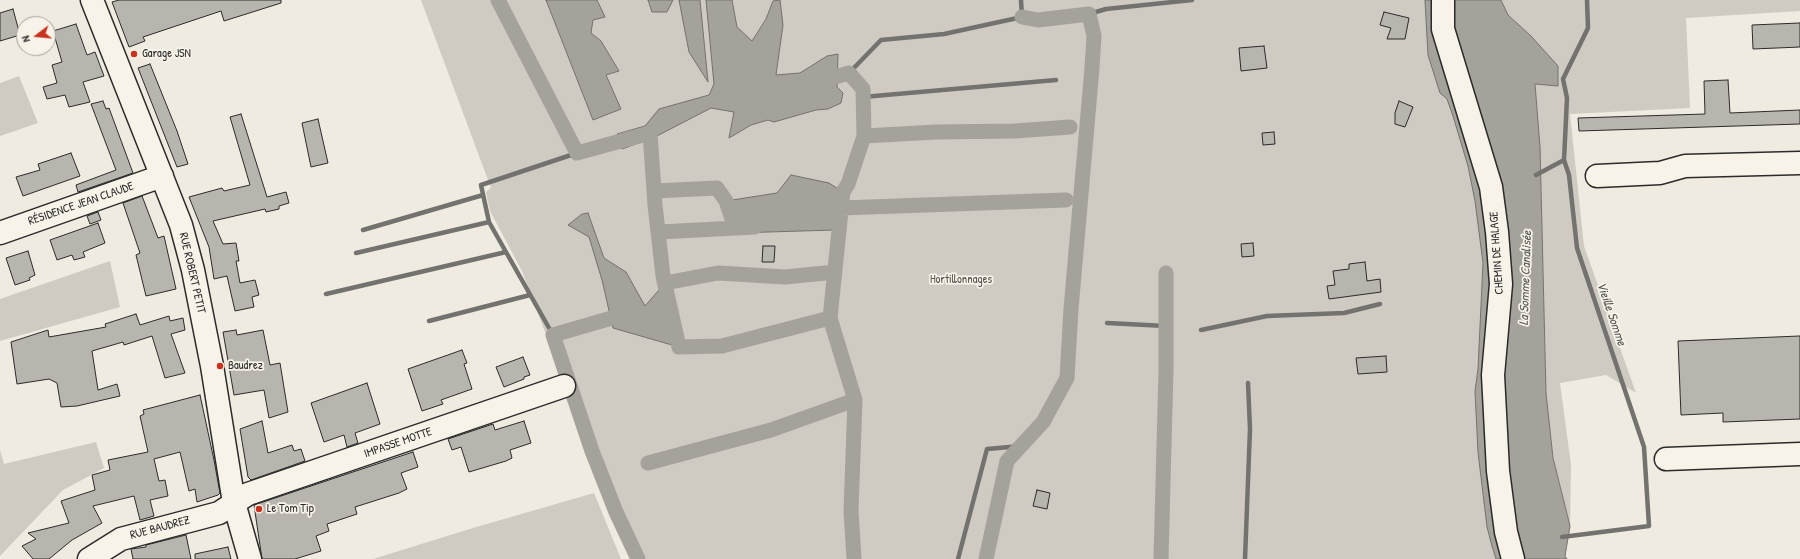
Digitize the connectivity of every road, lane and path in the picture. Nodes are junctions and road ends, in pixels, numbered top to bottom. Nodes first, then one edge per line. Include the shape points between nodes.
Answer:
1 (92, 0) edge
2 (1442, 0) edge
3 (1800, 163) edge
4 (162, 176) junction
5 (1597, 176) dead end
6 (0, 232) edge
7 (564, 386) dead end
8 (1800, 454) edge
9 (1666, 459) dead end
10 (234, 503) junction
11 (89, 559) edge
12 (250, 559) edge
13 (1513, 559) edge

1 - 4 street, RUE ROBERT PETIT
2 - 13 street, CHEMIN DE HALAGE via 1443,29 1491,187 1497,232 1501,284 1493,375 1498,471 1506,532
3 - 5 street via 1685,166 1660,173
4 - 6 street, RÉSIDENCE JEAN CLAUDE
4 - 10 street, RUE ROBERT PETIT via 181,225 193,270 221,416
7 - 10 street, IMPASSE MOTTE via 248,494
8 - 9 street
10 - 11 street, RUE BAUDREZ via 219,513 121,539
10 - 12 street, RUE ROBERT PETIT

